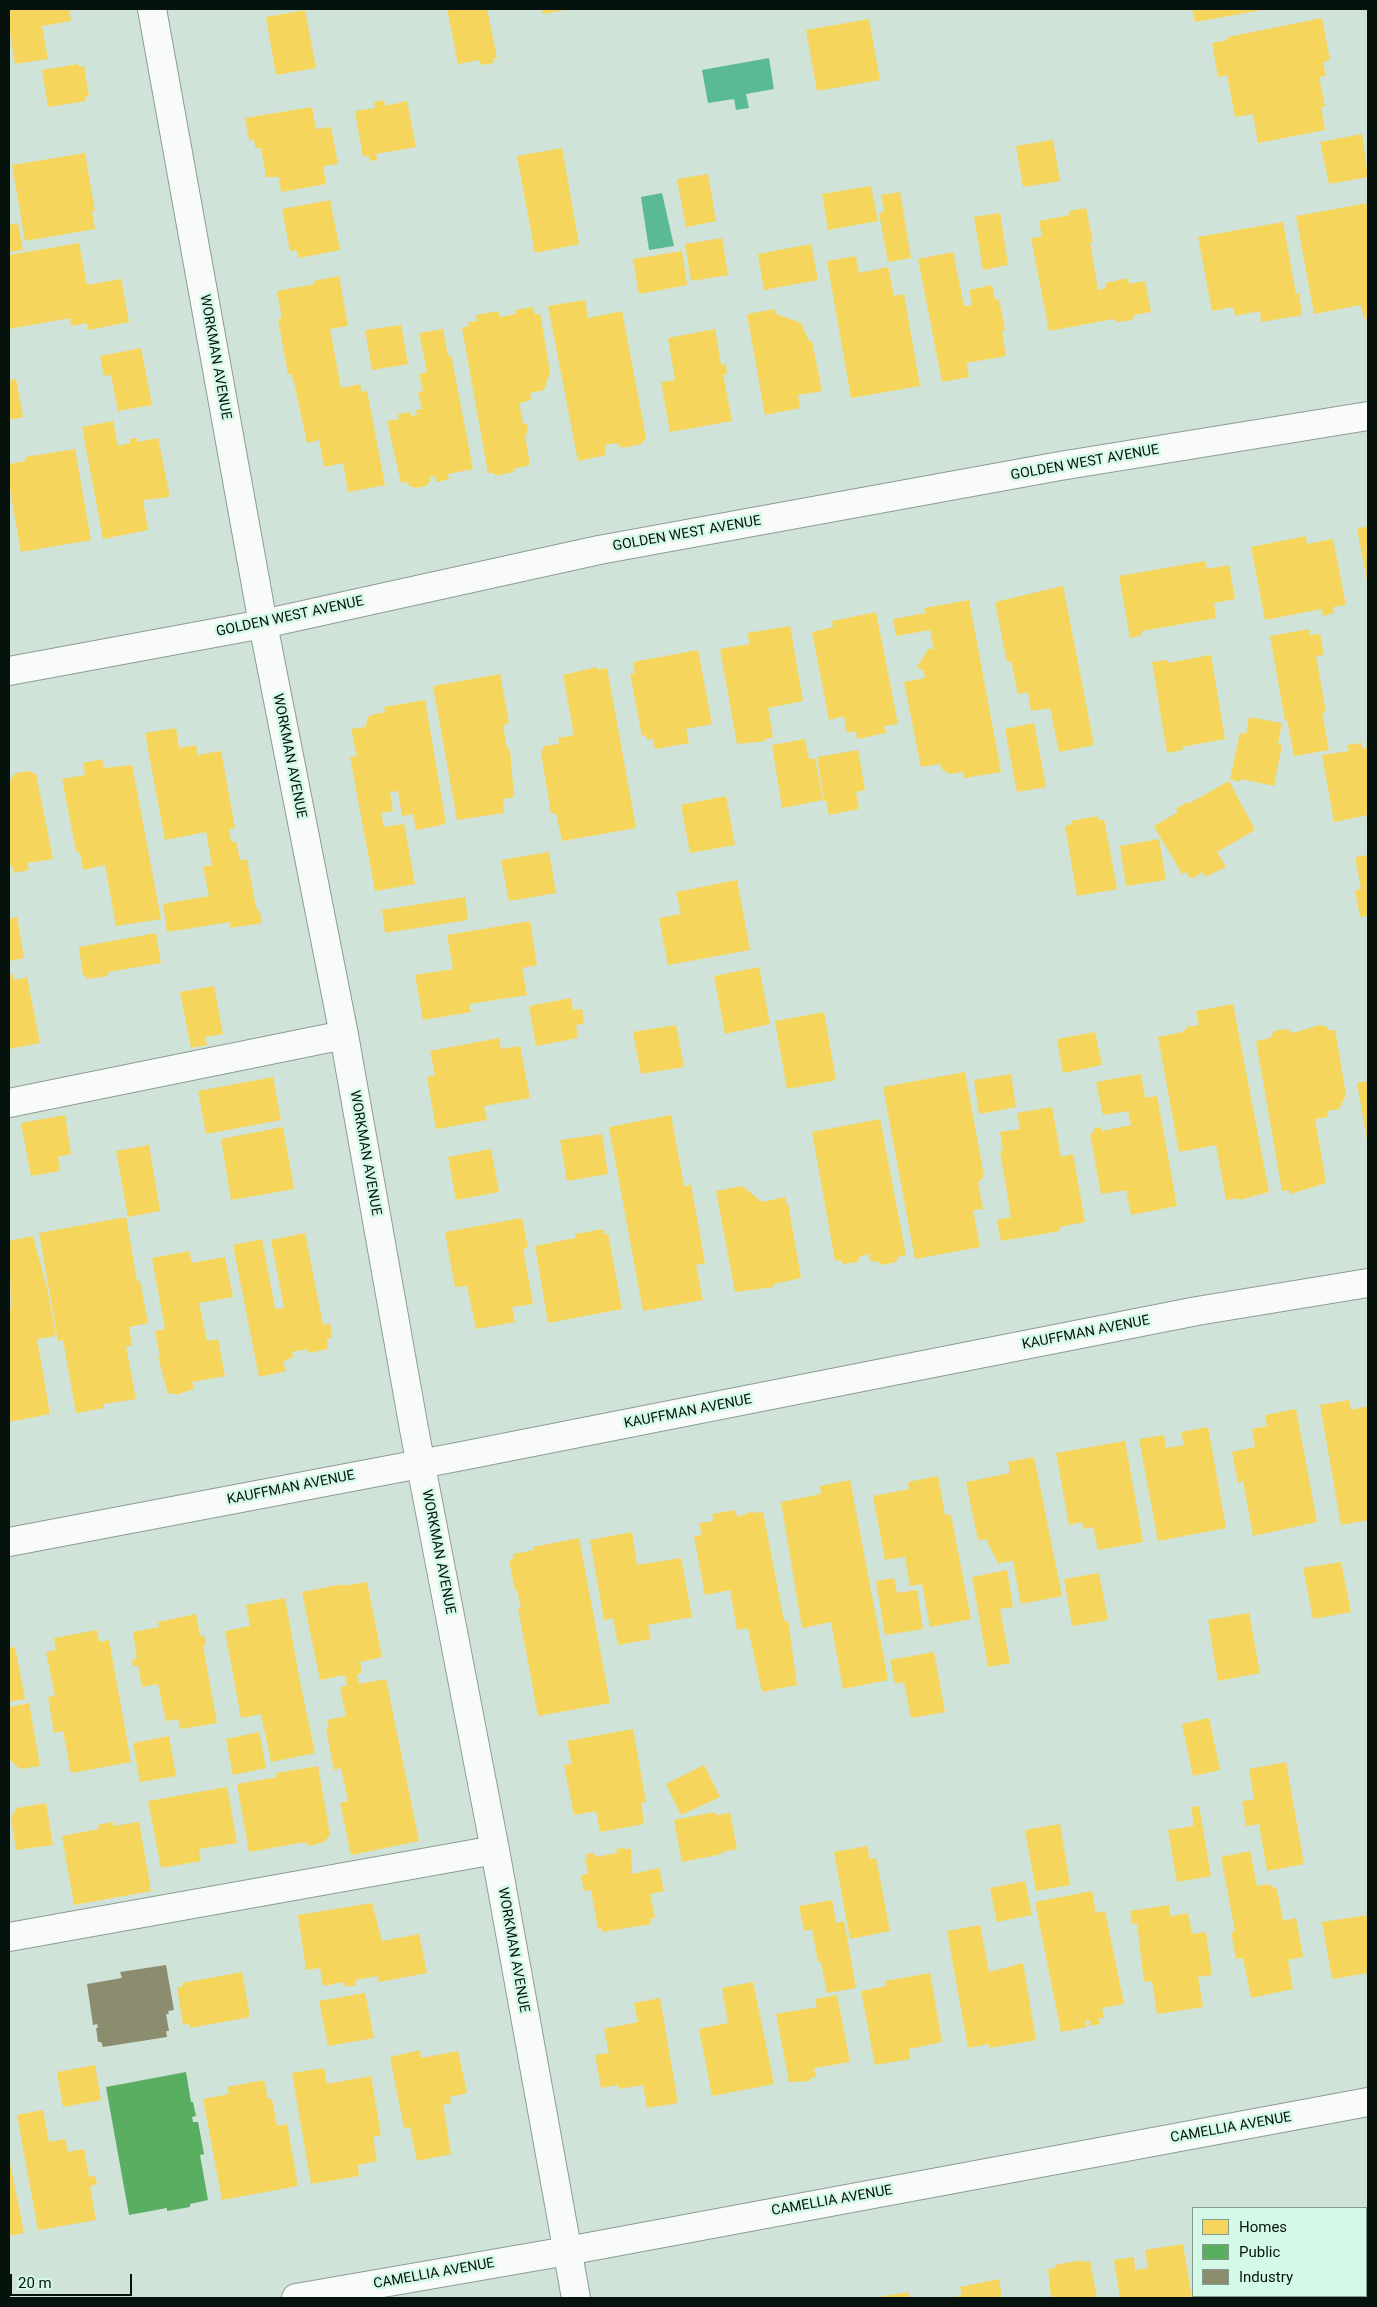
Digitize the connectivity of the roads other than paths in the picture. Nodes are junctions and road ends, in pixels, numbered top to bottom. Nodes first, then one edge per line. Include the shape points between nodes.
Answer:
1 (152, 9) edge
2 (1368, 416) edge
3 (263, 624) junction
4 (9, 671) edge
5 (344, 1035) junction
6 (9, 1104) edge
7 (1368, 1283) edge
8 (421, 1464) junction
9 (9, 1542) edge
10 (496, 1850) junction
11 (9, 1937) edge
12 (1368, 2102) edge
13 (567, 2251) junction
14 (296, 2298) edge
15 (576, 2298) edge

1 - 3 street, WORKMAN AVENUE
2 - 3 street, GOLDEN WEST AVENUE via 1060,466 599,550
3 - 4 street, GOLDEN WEST AVENUE
3 - 5 street, WORKMAN AVENUE
5 - 6 street
5 - 8 street, WORKMAN AVENUE
7 - 8 street, KAUFFMAN AVENUE via 1197,1311
8 - 9 street, KAUFFMAN AVENUE
8 - 10 street, WORKMAN AVENUE
10 - 11 street
10 - 13 street, WORKMAN AVENUE
12 - 13 street, CAMELLIA AVENUE
13 - 14 street, CAMELLIA AVENUE
13 - 15 street, WORKMAN AVENUE

